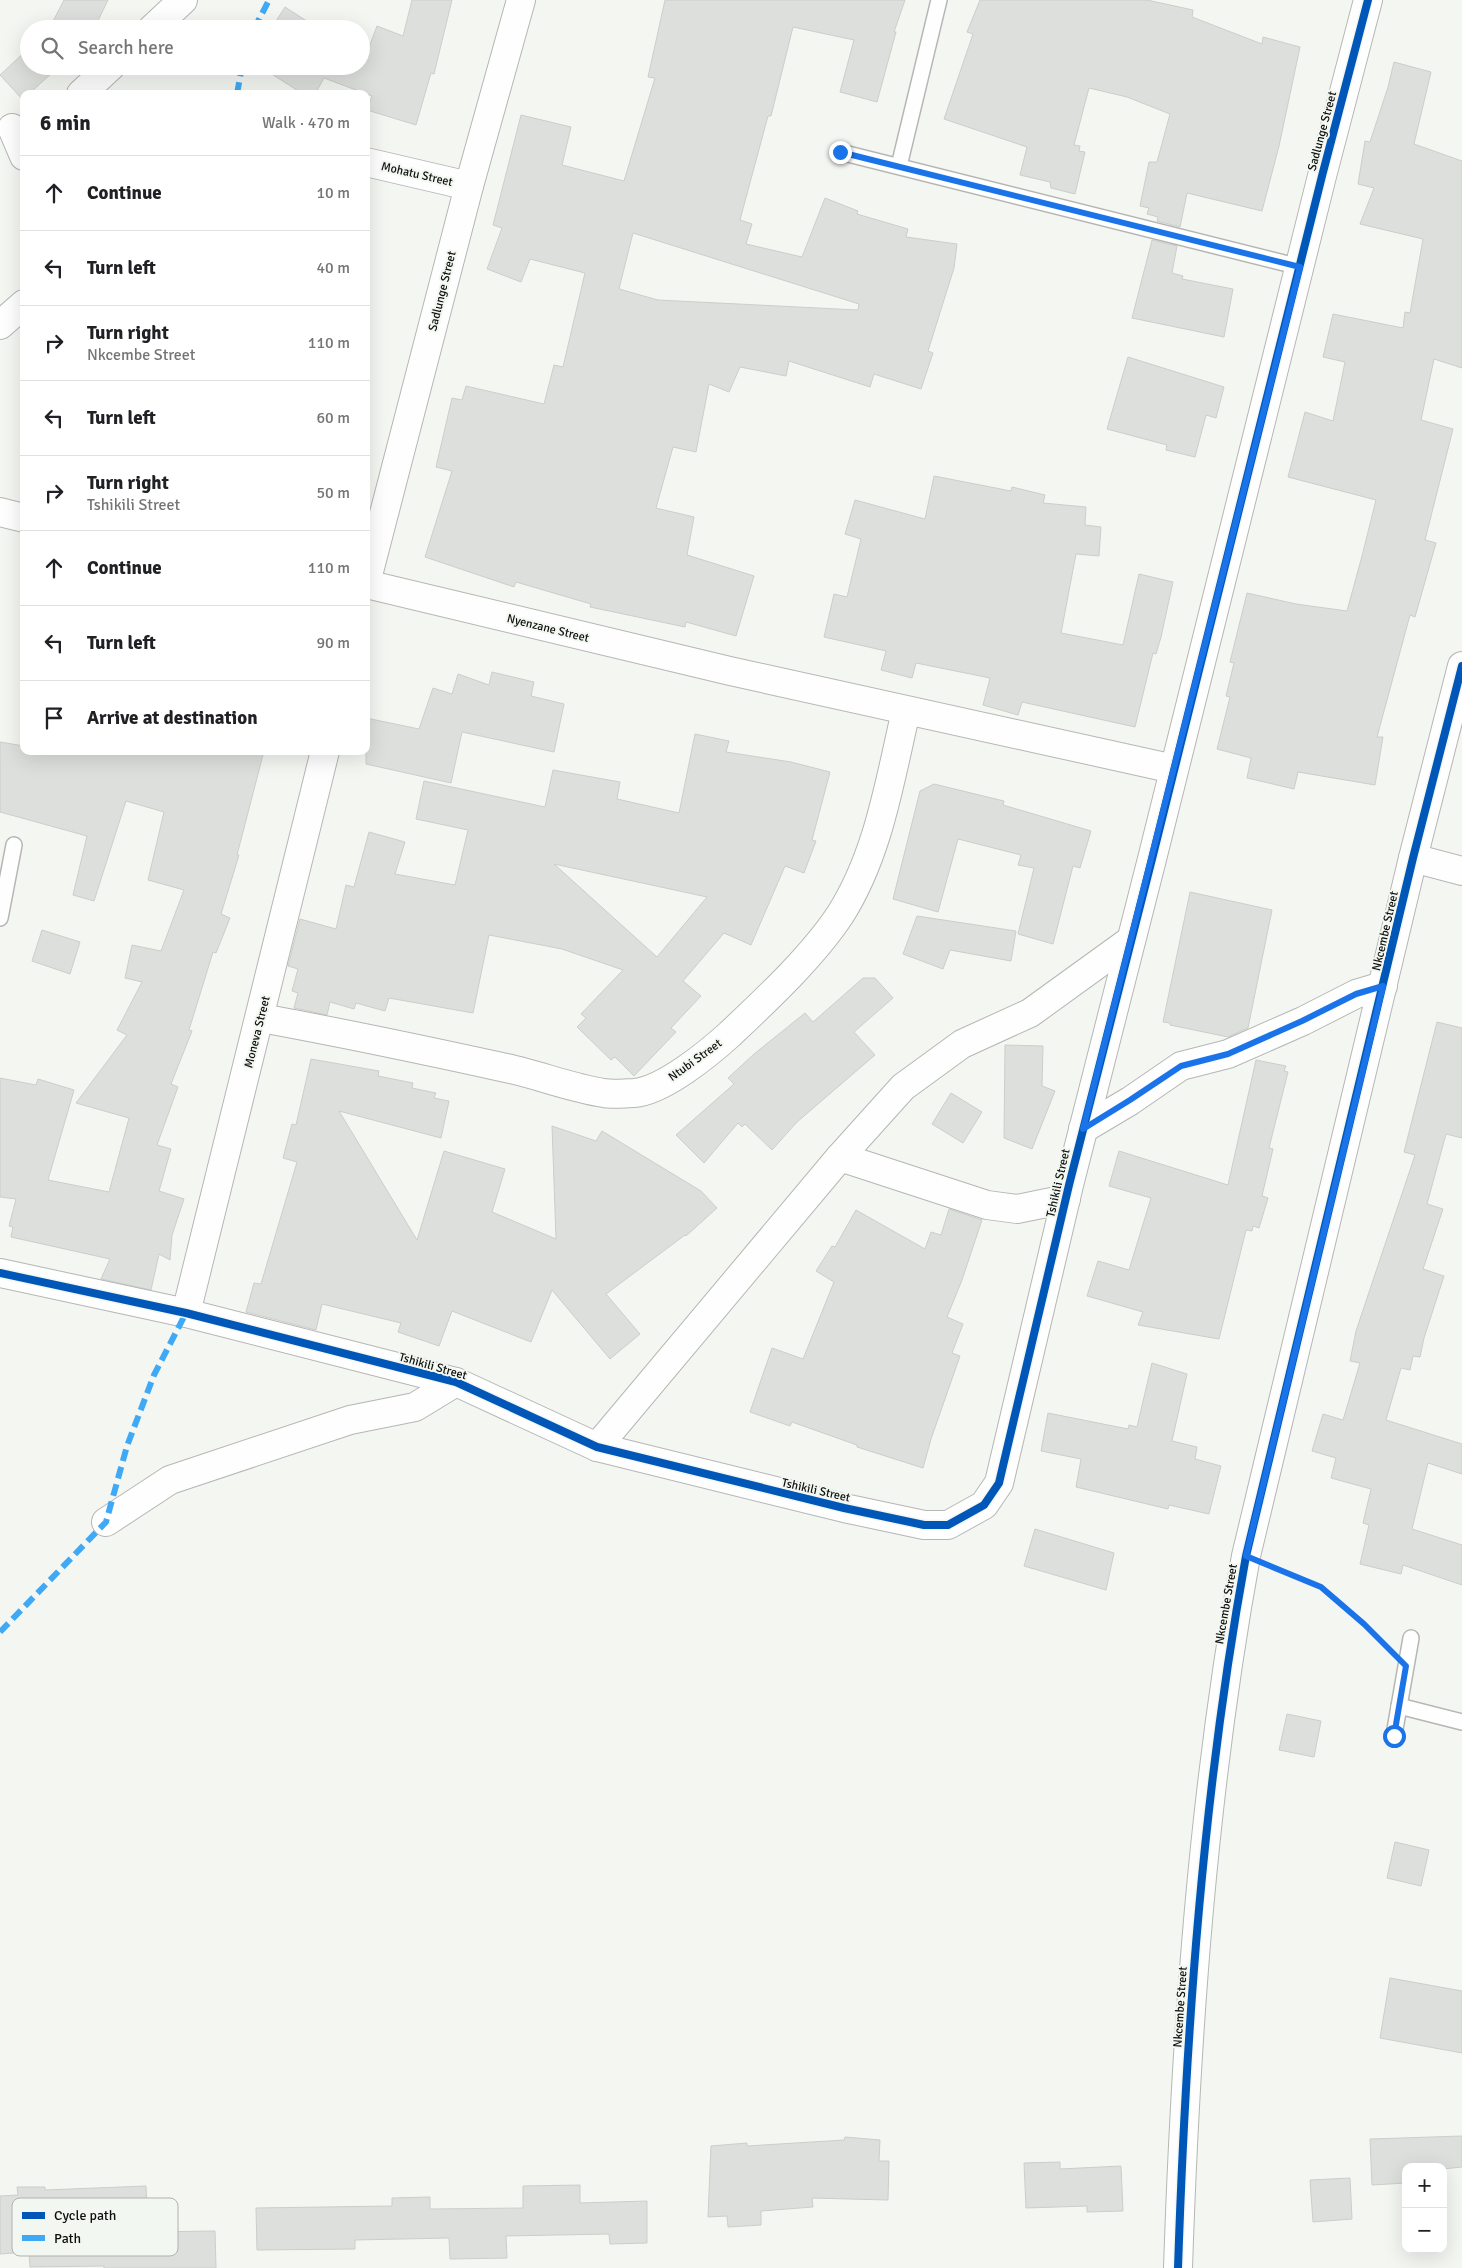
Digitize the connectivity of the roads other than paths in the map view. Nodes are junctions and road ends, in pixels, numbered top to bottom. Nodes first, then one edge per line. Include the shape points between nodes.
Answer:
1 (183, 0) edge
2 (521, 0) edge
3 (939, 0) edge
4 (1368, 0) edge
5 (162, 20) edge
6 (101, 75) edge
7 (85, 90) edge
8 (12, 127) edge
9 (20, 146) edge
10 (840, 152) dead end
11 (370, 163) edge
12 (899, 166) junction
13 (469, 186) junction
14 (1300, 267) junction
15 (20, 308) edge
16 (0, 325) edge
17 (0, 512) edge
18 (20, 517) edge
19 (370, 569) edge
20 (370, 585) edge
21 (1462, 666) edge
22 (906, 711) junction
23 (324, 755) edge
24 (1174, 769) junction
25 (14, 844) dead end
26 (1414, 858) junction
27 (1462, 872) edge
28 (0, 918) edge
29 (1131, 940) junction
30 (1383, 986) junction
31 (261, 1018) junction
32 (1083, 1129) junction
33 (840, 1157) junction
34 (1066, 1199) junction
35 (0, 1274) edge
36 (186, 1313) junction
37 (456, 1382) junction
38 (597, 1447) junction
39 (106, 1522) dead end
40 (1411, 1638) dead end
41 (1399, 1706) junction
42 (1462, 1722) edge
43 (1394, 1736) dead end
44 (1178, 2268) edge

1 - 5 street
2 - 13 street, Sadlunge Street
3 - 12 lane
4 - 14 street, Sadlunge Street
6 - 7 street
8 - 9 street
10 - 12 lane
11 - 13 street, Mohatu Street
12 - 14 lane
13 - 19 street, Sadlunge Street
14 - 24 street, Sadlunge Street
15 - 16 street
17 - 18 street
20 - 22 street, Nyenzane Street
21 - 26 street, Nkcembe Street
22 - 24 street, Nyenzane Street
22 - 31 street, Ntubi Street via 880,824 863,870 840,914 799,966 711,1051 674,1077 638,1093 605,1094 516,1070
23 - 31 street, Moneva Street
24 - 29 street, Tshikili Street
25 - 28 lane
26 - 27 street
26 - 30 street, Nkcembe Street
29 - 32 street, Tshikili Street
29 - 33 street via 1030,1013 962,1044 903,1086
30 - 32 street via 1356,994 1228,1054 1181,1066
30 - 44 street, Nkcembe Street via 1246,1556 1230,1641 1199,1902 1183,2123
31 - 36 street, Moneva Street
32 - 34 street, Tshikili Street
33 - 34 street via 986,1205 1017,1209
33 - 38 street
34 - 38 street, Tshikili Street via 999,1483 984,1505 968,1515 948,1525 924,1525
35 - 36 street, Tshikili Street
36 - 37 street, Tshikili Street
37 - 38 street, Tshikili Street
37 - 39 street via 415,1407 350,1420 170,1480
40 - 41 lane
41 - 42 lane
41 - 43 lane

